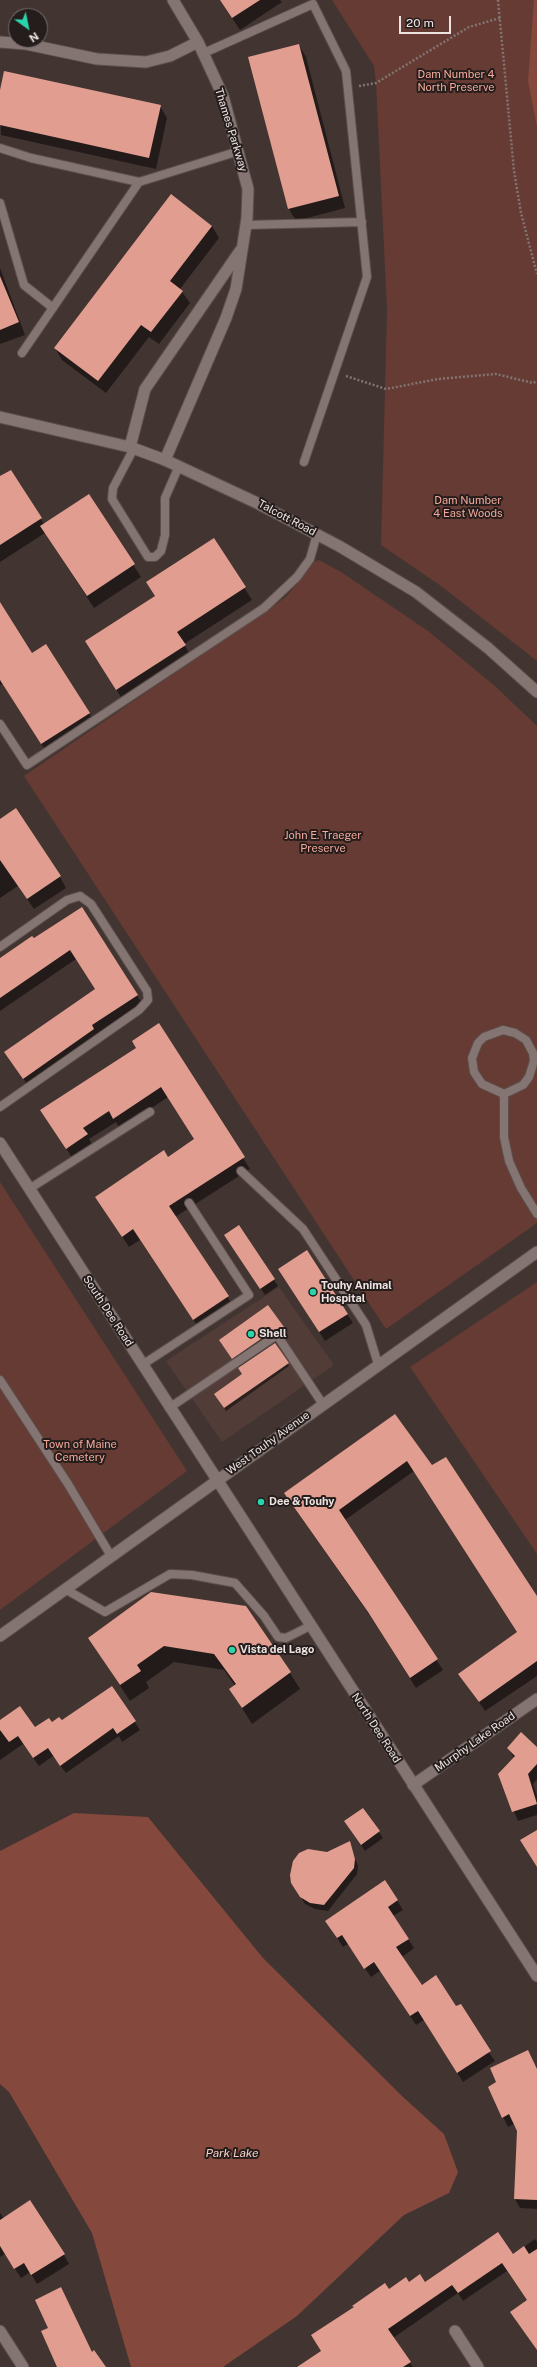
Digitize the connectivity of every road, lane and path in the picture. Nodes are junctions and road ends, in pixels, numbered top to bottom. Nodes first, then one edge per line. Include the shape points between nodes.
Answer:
1 (173, 0) edge
2 (498, 0) edge
3 (312, 2) edge
4 (500, 18) junction
5 (0, 42) edge
6 (198, 42) junction
7 (204, 53) junction
8 (349, 88) junction
9 (0, 148) edge
10 (239, 151) junction
11 (139, 182) junction
12 (0, 203) edge
13 (362, 222) junction
14 (246, 225) junction
15 (242, 247) junction
16 (537, 274) edge
17 (53, 308) junction
18 (22, 353) dead end
19 (335, 372) junction
20 (537, 381) edge
21 (0, 417) edge
22 (132, 447) junction
23 (165, 460) junction
24 (304, 462) dead end
25 (179, 466) junction
26 (317, 534) junction
27 (537, 692) edge
28 (0, 724) edge
29 (0, 947) edge
30 (504, 1094) junction
31 (0, 1107) edge
32 (150, 1112) dead end
33 (0, 1143) edge
34 (241, 1172) dead end
35 (29, 1188) junction
36 (189, 1203) dead end
37 (537, 1214) edge
38 (537, 1252) edge
39 (378, 1364) junction
40 (142, 1365) junction
41 (0, 1380) edge
42 (322, 1403) junction
43 (169, 1408) junction
44 (216, 1480) junction
45 (111, 1556) junction
46 (65, 1589) junction
47 (310, 1626) junction
48 (0, 1636) edge
49 (537, 1698) edge
50 (413, 1785) junction
51 (537, 1976) edge
52 (0, 2331) edge
53 (455, 2331) dead end
54 (23, 2367) edge
55 (478, 2367) edge

1 - 6 main road, Thames Parkway
2 - 4 path
3 - 7 lane
3 - 8 lane via 346,71
4 - 8 path via 469,27 376,83
4 - 16 path via 514,171 521,213
5 - 6 main road via 26,44 97,59 146,62 170,56
6 - 7 main road, Thames Parkway
7 - 10 main road, Thames Parkway via 223,96
8 - 13 lane
9 - 11 lane via 32,158
10 - 11 lane
10 - 14 main road, Thames Parkway via 248,189
11 - 17 lane
12 - 17 lane via 24,285
13 - 14 lane
13 - 19 lane via 367,277
14 - 15 main road, Thames Parkway
15 - 22 main road, Thames Parkway via 145,388
15 - 23 main road, Thames Parkway via 236,289 226,318
17 - 18 lane
19 - 20 path via 386,389 438,379 496,374 533,383
19 - 24 lane
21 - 22 main road, Talcott Road
22 - 23 main road, Talcott Road
22 - 25 lane via 113,488 112,499 148,557 155,557 161,551 165,535 165,498
23 - 25 main road, Talcott Road
25 - 26 main road, Talcott Road
26 - 27 main road, Talcott Road via 416,592 488,648
26 - 28 lane via 310,559 297,577 264,608 27,765
29 - 31 lane via 66,900 80,896 91,904 146,991 148,1000 139,1010
30 - 30 lane via 523,1085 529,1077 534,1061 526,1040 515,1033 503,1030 484,1037 478,1043 472,1058 474,1072 482,1084
30 - 37 lane via 504,1137 510,1161 521,1188
32 - 35 lane
33 - 35 main road, South Dee Road
34 - 39 lane via 303,1229 366,1325
35 - 40 main road, South Dee Road
36 - 40 lane via 249,1295
38 - 39 main road, West Touhy Avenue
39 - 42 main road, West Touhy Avenue
40 - 43 main road, South Dee Road
41 - 45 lane via 68,1484
42 - 43 lane via 277,1336
42 - 44 main road, West Touhy Avenue
43 - 44 main road, South Dee Road
44 - 45 main road, West Touhy Avenue
44 - 47 main road, North Dee Road
45 - 46 main road, West Touhy Avenue
46 - 47 lane via 105,1612 170,1574 192,1575 235,1583 264,1616 278,1637 286,1638
46 - 48 main road, West Touhy Avenue
47 - 50 main road, North Dee Road
49 - 50 main road, Murphy Lake Road
50 - 51 main road, North Dee Road
52 - 54 main road
53 - 55 main road

